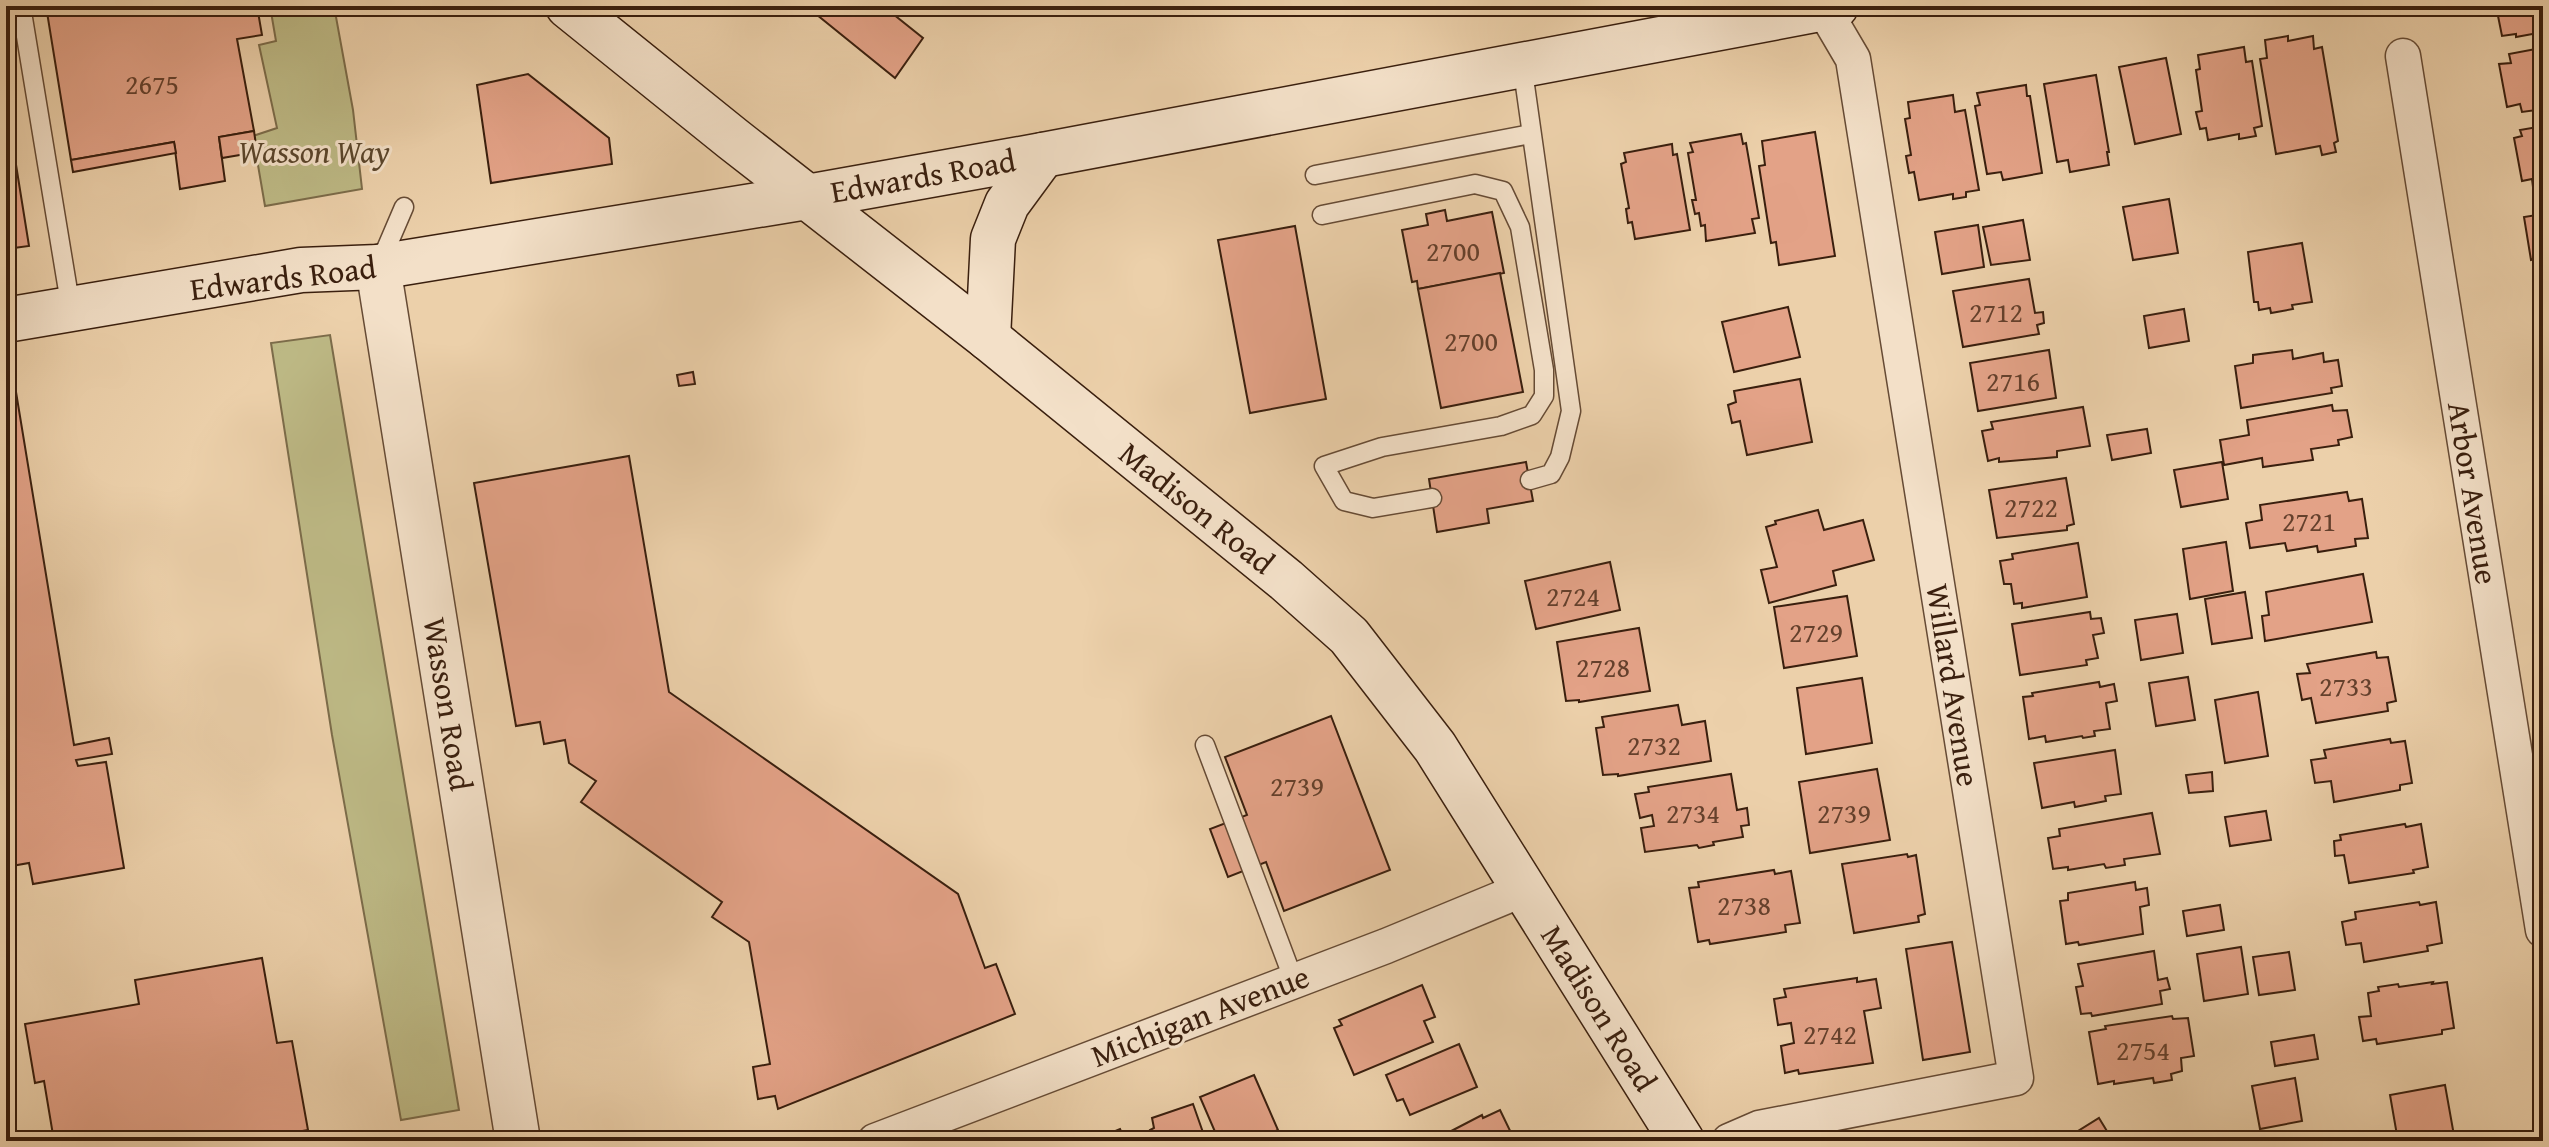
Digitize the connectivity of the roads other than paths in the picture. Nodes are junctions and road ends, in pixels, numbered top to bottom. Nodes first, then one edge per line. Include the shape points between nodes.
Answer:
1 (21, 6) edge
2 (568, 6) edge
3 (1827, 7) edge
4 (2403, 56) dead end
5 (1522, 64) junction
6 (1531, 134) junction
7 (1043, 155) junction
8 (1315, 175) dead end
9 (807, 197) junction
10 (404, 207) dead end
11 (1322, 215) dead end
12 (378, 267) junction
13 (71, 309) junction
14 (6, 320) edge
15 (988, 338) junction
16 (1530, 480) dead end
17 (1432, 498) dead end
18 (1205, 745) dead end
19 (1524, 889) junction
20 (2543, 930) edge
21 (1294, 981) junction
22 (518, 1141) edge
23 (875, 1141) edge
24 (1682, 1141) edge
25 (1729, 1141) edge

1 - 13 lane
2 - 9 main road, Madison Road
3 - 5 main road, Edwards Road
3 - 25 street, Willard Avenue via 1853,59 2016,1078 1759,1128
4 - 20 street, Arbor Avenue
5 - 6 lane
5 - 7 main road, Edwards Road
6 - 8 lane
6 - 16 lane via 1571,411 1551,474
7 - 9 main road, Edwards Road
7 - 15 main road via 1007,204 993,239
9 - 12 main road, Edwards Road
9 - 15 main road, Madison Road
10 - 12 lane
11 - 17 lane via 1475,184 1503,191 1520,227 1544,370 1544,396 1532,415 1501,426 1382,447 1324,466 1344,501 1373,508
12 - 13 main road, Edwards Road via 301,270
12 - 22 main road, Wasson Road
13 - 14 main road, Edwards Road
15 - 19 main road, Madison Road via 1349,636 1435,747
18 - 21 lane
19 - 21 street, Michigan Avenue
19 - 24 main road, Madison Road
21 - 23 street, Michigan Avenue

